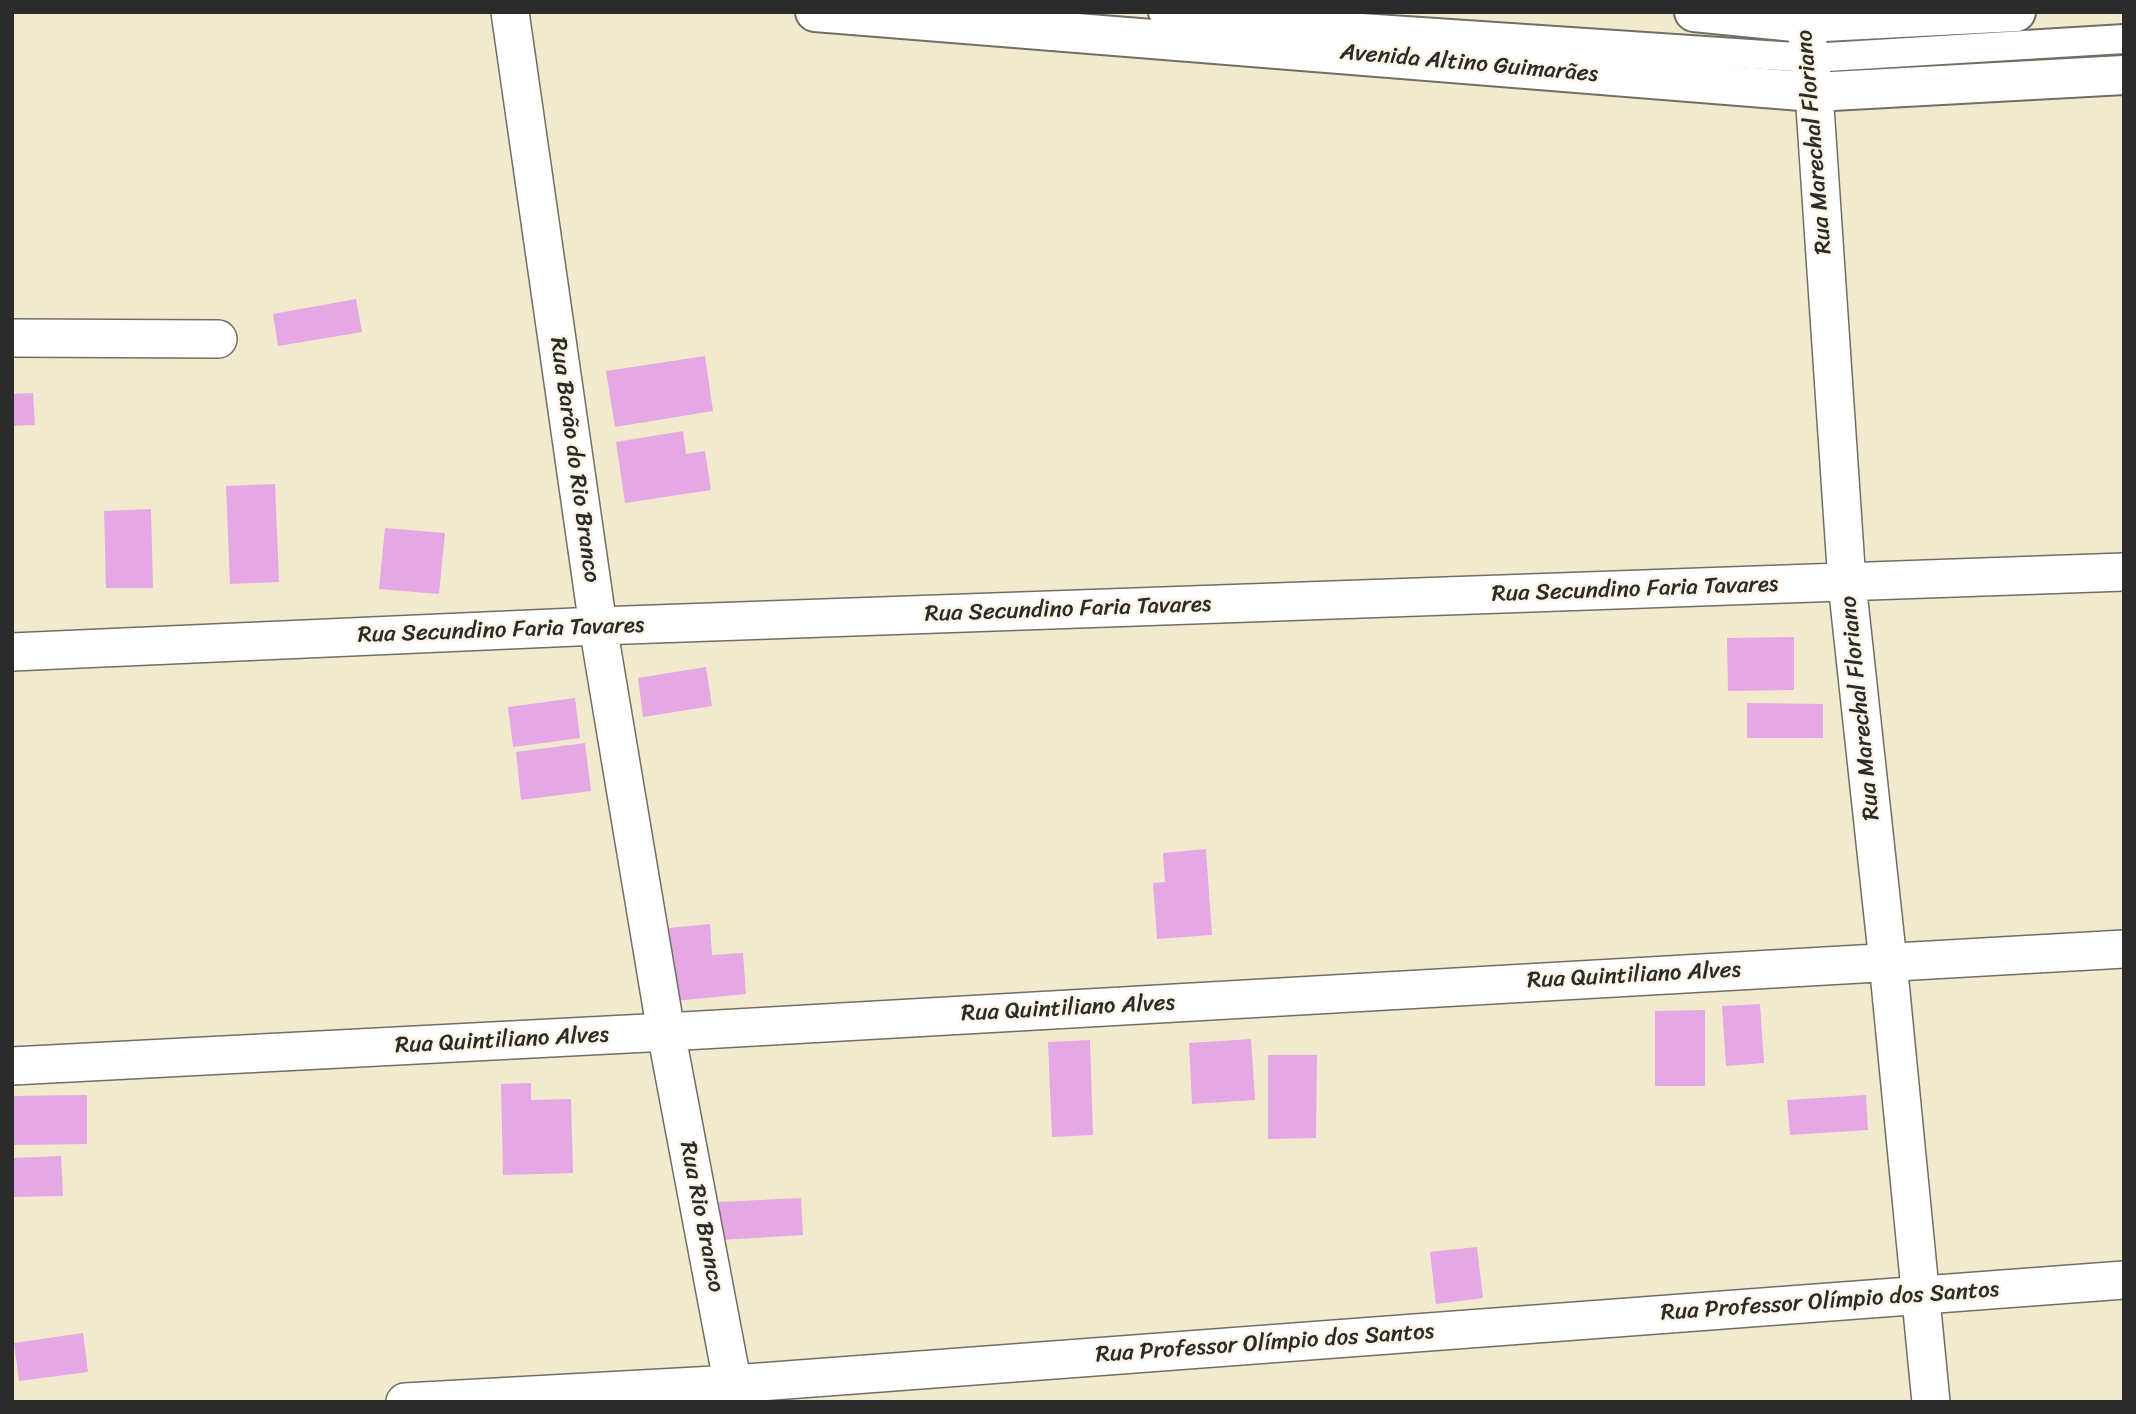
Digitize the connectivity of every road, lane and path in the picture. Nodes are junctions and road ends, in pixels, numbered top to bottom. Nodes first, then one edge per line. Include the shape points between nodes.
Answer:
1 (510, 12) edge
2 (815, 12) edge
3 (1163, 12) edge
4 (1694, 12) edge
5 (2016, 12) edge
6 (2124, 39) edge
7 (1808, 46) edge
8 (2124, 75) edge
9 (12, 338) edge
10 (218, 339) dead end
11 (2124, 572) edge
12 (1847, 583) junction
13 (598, 626) junction
14 (12, 652) edge
15 (2124, 949) edge
16 (1888, 962) junction
17 (666, 1032) junction
18 (12, 1066) edge
19 (2124, 1280) edge
20 (1920, 1295) junction
21 (735, 1393) edge
22 (405, 1402) edge
23 (1931, 1402) edge

1 - 13 street, Rua Barão do Rio Branco
2 - 7 main road, Avenida Altino Guimarães
3 - 7 street via 1301,24
4 - 7 main road, Avenida Altino Guimarães
5 - 7 main road, Avenida Altino Guimarães
6 - 7 street
7 - 8 main road, Avenida Altino Guimarães
7 - 12 street, Rua Marechal Floriano
9 - 10 street
11 - 12 street, Rua Secundino Faria Tavares
12 - 13 street, Rua Secundino Faria Tavares
12 - 16 street, Rua Marechal Floriano
13 - 14 street, Rua Secundino Faria Tavares
13 - 17 street, Rua Barão do Rio Branco
15 - 16 street, Rua Quintiliano Alves
16 - 17 street, Rua Quintiliano Alves
16 - 20 street, Rua Marechal Floriano
17 - 18 street, Rua Quintiliano Alves
17 - 21 street, Rua Rio Branco
19 - 20 street, Rua Professor Olímpio dos Santos
20 - 21 street, Rua Professor Olímpio dos Santos
20 - 23 street, Rua Marechal Floriano
21 - 22 street, Rua Professor Olímpio dos Santos

